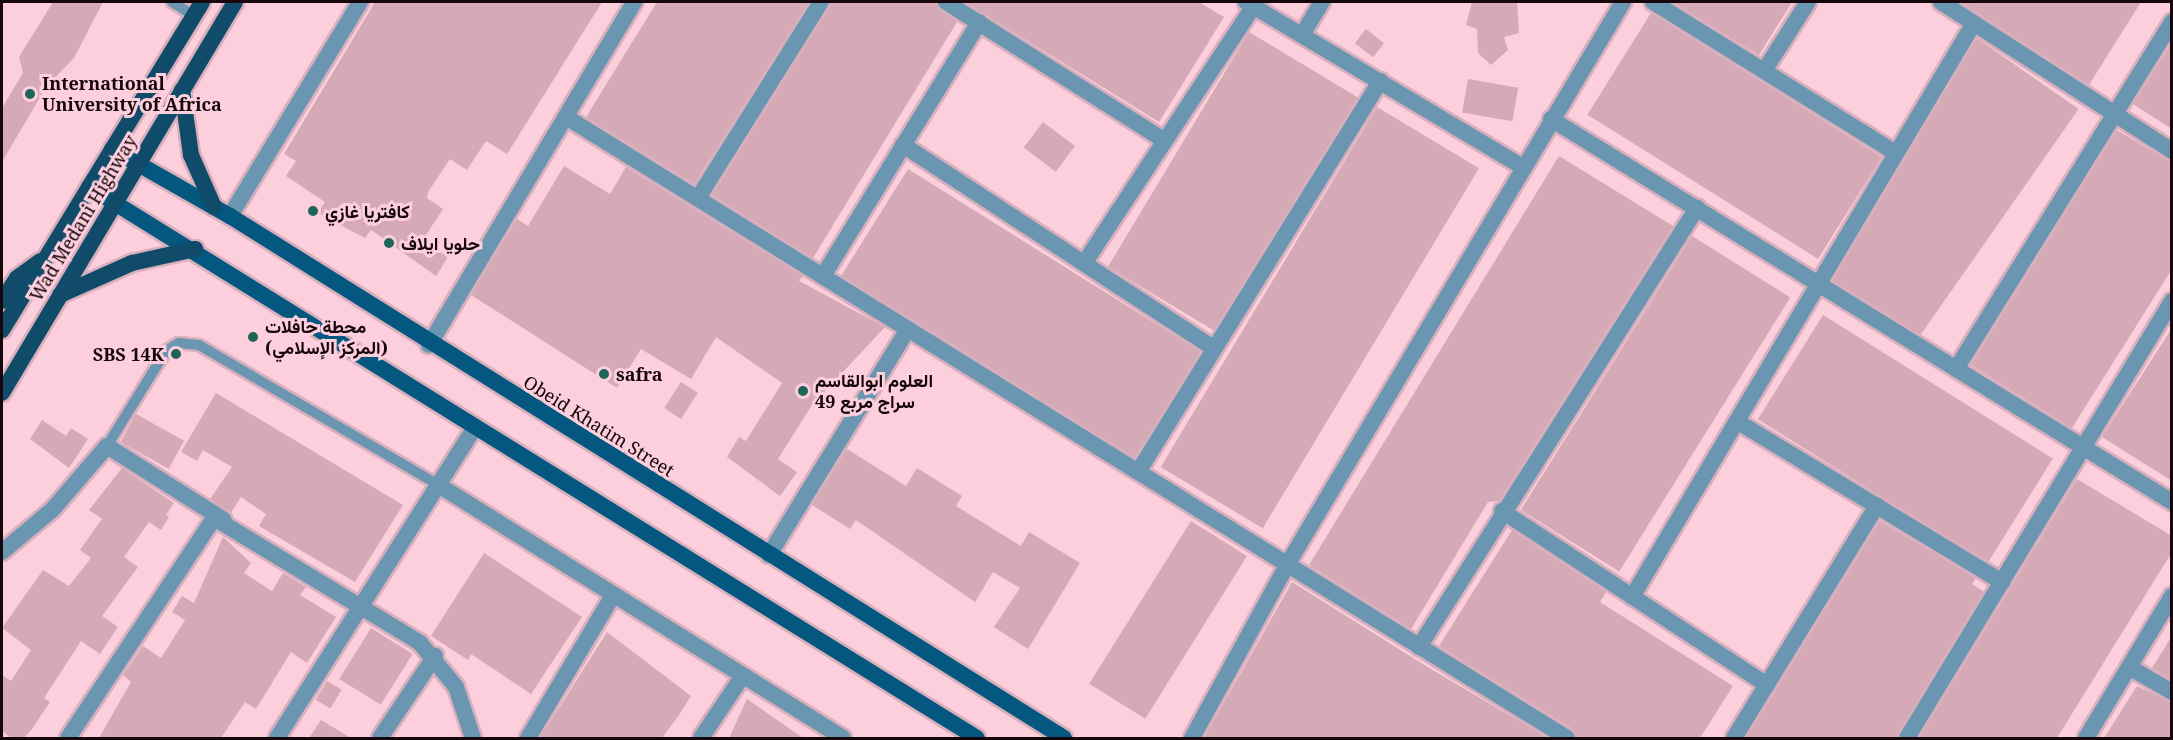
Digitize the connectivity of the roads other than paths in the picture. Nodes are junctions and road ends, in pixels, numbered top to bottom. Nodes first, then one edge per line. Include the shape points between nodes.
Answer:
1 (172, 2) edge
2 (235, 2) edge
3 (360, 2) edge
4 (634, 2) edge
5 (821, 2) edge
6 (946, 2) edge
7 (1322, 2) edge
8 (1623, 2) edge
9 (1653, 2) edge
10 (1808, 2) edge
11 (1941, 2) edge
12 (1250, 4) edge
13 (198, 8) edge
14 (979, 22) junction
15 (2172, 22) edge
16 (1974, 23) junction
17 (1302, 35) junction
18 (1764, 71) junction
19 (1380, 81) junction
20 (182, 90) junction
21 (2113, 113) junction
22 (566, 117) junction
23 (1551, 119) junction
24 (1165, 141) junction
25 (903, 145) junction
26 (112, 149) junction
27 (1894, 152) junction
28 (2172, 152) edge
29 (138, 164) junction
30 (1521, 166) junction
31 (89, 187) junction
32 (698, 198) junction
33 (116, 203) junction
34 (214, 207) junction
35 (1697, 208) junction
36 (230, 216) junction
37 (195, 249) junction
38 (44, 259) junction
39 (1085, 262) junction
40 (823, 276) junction
41 (1819, 284) junction
42 (60, 295) junction
43 (2, 301) edge
44 (2169, 312) edge
45 (908, 329) junction
46 (2, 330) edge
47 (429, 345) junction
48 (1213, 348) junction
49 (1956, 369) junction
50 (2, 393) edge
51 (1738, 422) junction
52 (475, 426) junction
53 (107, 446) junction
54 (2083, 447) junction
55 (1138, 472) junction
56 (440, 486) junction
57 (2172, 502) edge
58 (1877, 506) junction
59 (1502, 511) junction
60 (268, 548) junction
61 (2, 552) edge
62 (769, 555) junction
63 (1287, 565) junction
64 (2002, 582) junction
65 (2172, 596) edge
66 (612, 597) junction
67 (1632, 597) junction
68 (363, 606) junction
69 (1419, 647) junction
70 (435, 656) junction
71 (2129, 666) junction
72 (742, 677) junction
73 (1767, 685) junction
74 (2172, 692) edge
75 (68, 738) edge
76 (278, 738) edge
77 (380, 738) edge
78 (473, 738) edge
79 (528, 738) edge
80 (701, 738) edge
81 (843, 738) edge
82 (977, 738) edge
83 (1064, 738) edge
84 (1192, 738) edge
85 (1567, 738) edge
86 (1734, 738) edge
87 (1907, 738) edge
88 (2086, 738) edge

1 - 13 lane
2 - 20 highway, Wad Medani Highway
3 - 36 street
4 - 22 street
5 - 32 street
6 - 14 street
7 - 17 street
8 - 23 street
9 - 18 street
10 - 18 street
11 - 16 street
12 - 17 street
12 - 24 street
13 - 26 highway, Wad Medani Highway
14 - 24 street
14 - 25 street
15 - 21 street
16 - 21 street
16 - 27 street
17 - 19 street
18 - 27 street
19 - 30 street
19 - 48 street
20 - 29 highway, Wad Medani Highway
20 - 34 highway via 191,155
21 - 28 street
21 - 49 street
22 - 32 street
22 - 47 street
23 - 30 street
23 - 35 street
24 - 39 street
25 - 39 street
25 - 40 street
26 - 29 main road, Obeid Khatim Street
26 - 31 highway, Wad Medani Highway
27 - 41 street
29 - 33 highway, Wad Medani Highway
29 - 34 main road, Obeid Khatim Street
30 - 63 street
31 - 33 main road
31 - 38 highway, Wad Medani Highway
32 - 40 street
33 - 37 main road
33 - 42 highway, Wad Medani Highway
34 - 36 main road, Obeid Khatim Street
35 - 41 street
35 - 59 street
36 - 47 main road, Obeid Khatim Street
37 - 42 highway via 132,263
37 - 52 main road
38 - 43 highway via 16,278
38 - 46 highway, Wad Medani Highway
39 - 48 street
40 - 45 street
41 - 49 street
41 - 51 street
42 - 50 highway, Wad Medani Highway
44 - 54 street
45 - 55 street
45 - 62 street
47 - 62 main road, Obeid Khatim Street
48 - 55 street
49 - 54 street
51 - 58 street
51 - 67 street
52 - 56 street
52 - 82 main road
53 - 56 lane via 166,351 179,343 199,345
53 - 60 street
53 - 61 street via 53,509
54 - 57 street
54 - 64 street
55 - 63 street
56 - 66 street
56 - 68 street
58 - 64 street
58 - 73 street
59 - 67 street
59 - 69 street
60 - 68 street
60 - 75 street via 214,518
62 - 83 main road, Obeid Khatim Street
63 - 69 street
63 - 84 street
64 - 87 street
65 - 71 street
66 - 72 street
66 - 79 street
67 - 73 street
68 - 70 street
68 - 76 street
69 - 85 street
70 - 77 street
70 - 78 street via 456,687
71 - 74 street
71 - 88 street
72 - 80 street
72 - 81 street
73 - 86 street

